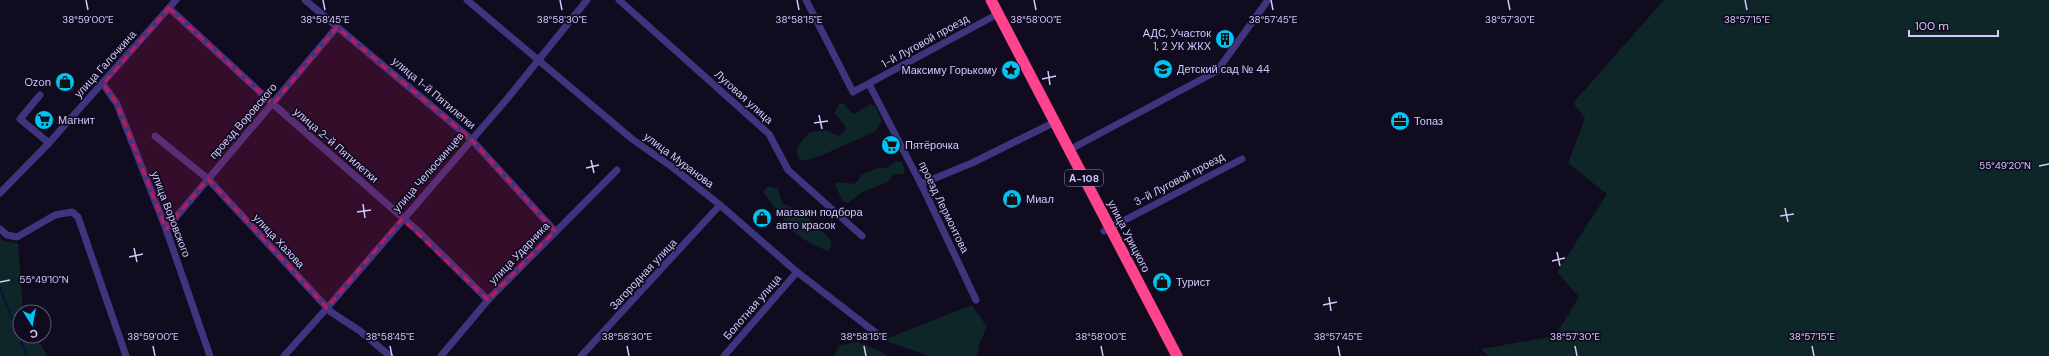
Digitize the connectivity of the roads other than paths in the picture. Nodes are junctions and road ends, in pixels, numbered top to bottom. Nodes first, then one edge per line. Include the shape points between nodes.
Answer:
1 (176, 0) edge
2 (306, 0) edge
3 (467, 0) edge
4 (587, 0) edge
5 (619, 0) edge
6 (806, 0) edge
7 (983, 0) edge
8 (991, 0) edge
9 (1268, 0) edge
10 (169, 8) junction
11 (992, 17) junction
12 (337, 27) junction
13 (538, 62) junction
14 (103, 84) junction
15 (869, 84) junction
16 (40, 95) dead end
17 (273, 104) junction
18 (1052, 123) junction
19 (155, 136) dead end
20 (471, 139) junction
21 (49, 143) junction
22 (1069, 150) junction
23 (1242, 159) dead end
24 (617, 170) dead end
25 (208, 179) junction
26 (921, 184) junction
27 (0, 193) edge
28 (720, 205) junction
29 (403, 219) junction
30 (0, 229) edge
31 (166, 229) junction
32 (1107, 229) junction
33 (555, 231) junction
34 (862, 236) dead end
35 (797, 272) junction
36 (488, 300) junction
37 (976, 300) dead end
38 (327, 308) junction
39 (880, 336) dead end
40 (126, 356) edge
41 (210, 356) edge
42 (284, 356) edge
43 (390, 356) edge
44 (441, 356) edge
45 (581, 356) edge
46 (724, 356) edge
47 (1169, 356) edge
48 (1177, 356) edge

1 - 10 street, улица Галочкина
2 - 12 street, улица 1-й Пятилетки
3 - 13 street, улица Муранова
4 - 13 street, улица Челюскинцев
5 - 34 street, Луговая улица via 769,134 788,170
6 - 15 street via 853,92
7 - 11 highway, улица Урицкого / А-108
8 - 18 highway, улица Урицкого / А-108
9 - 22 street via 1217,72
10 - 14 street, улица Галочкина
10 - 17 street, улица 2-й Пятилетки
11 - 15 street, 1-й Луговой проезд
11 - 18 highway, улица Урицкого / А-108
12 - 17 street, проезд Воровского
12 - 20 street, улица 1-й Пятилетки
13 - 20 street, улица Челюскинцев
13 - 28 street, улица Муранова via 632,139
14 - 21 street, улица Галочкина
14 - 31 street, улица Воровского via 117,104
15 - 26 street, проезд Лермонтова
16 - 21 street via 20,119
17 - 25 street, проезд Воровского
17 - 29 street, улица 2-й Пятилетки
18 - 22 highway, улица Урицкого / А-108
18 - 26 street
18 - 32 highway, улица Урицкого / А-108
19 - 25 street, улица Хазова
20 - 29 street, улица Челюскинцев
20 - 33 street, улица 1-й Пятилетки
21 - 27 street, улица Галочкина
22 - 32 highway, улица Урицкого / А-108
23 - 32 street, 3-й Луговой проезд
24 - 33 street, улица Ударника
25 - 31 street, проезд Воровского
25 - 38 street, улица Хазова
26 - 37 street, проезд Лермонтова
28 - 35 street, улица Муранова
28 - 45 street, Загородная улица
29 - 36 street, улица 2-й Пятилетки
29 - 38 street, улица Челюскинцев
30 - 40 street via 6,235 17,237 63,212 72,212 78,217
31 - 41 street, улица Воровского
32 - 47 highway, улица Урицкого / А-108
32 - 48 highway, улица Урицкого / А-108
33 - 36 street, улица Ударника
35 - 39 street, улица Муранова
35 - 46 street, Болотная улица
36 - 44 street, улица Ударника
38 - 42 street, улица Челюскинцев
38 - 43 street, улица Хазова

